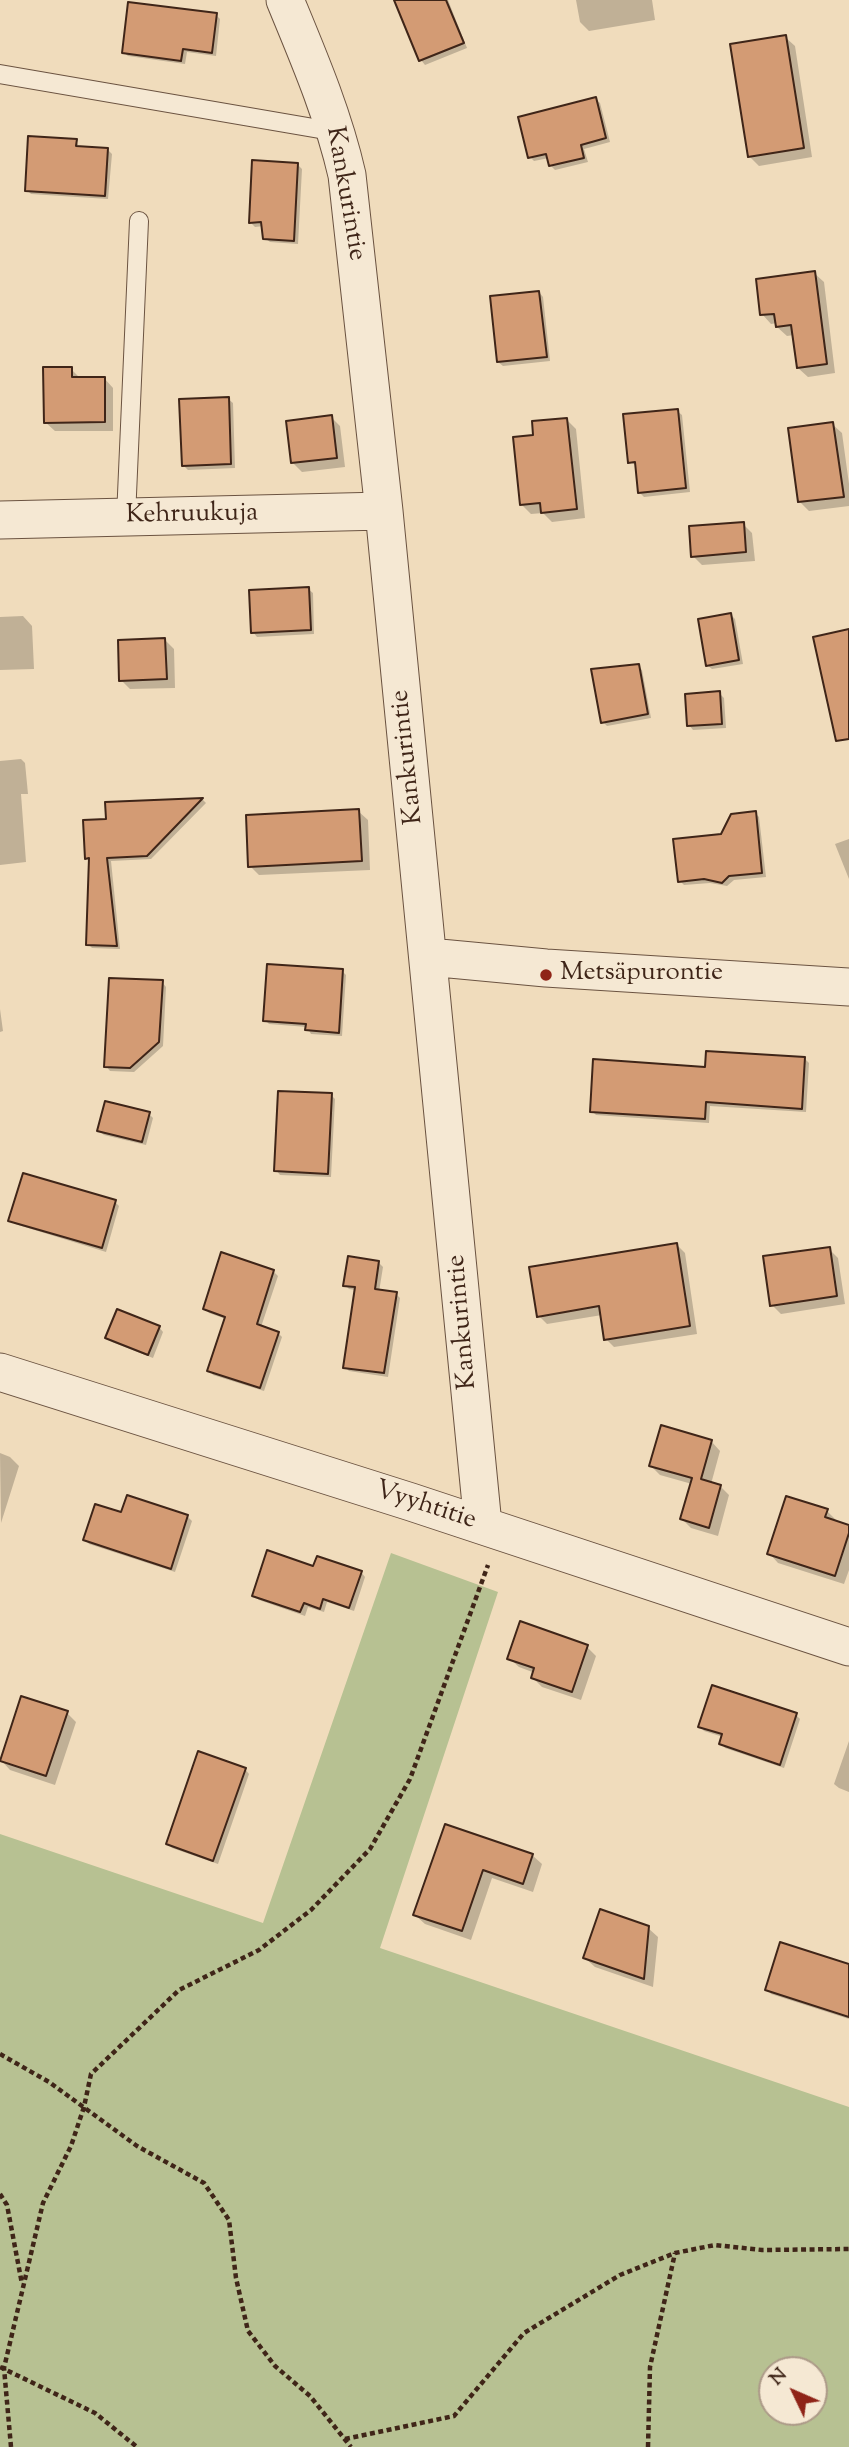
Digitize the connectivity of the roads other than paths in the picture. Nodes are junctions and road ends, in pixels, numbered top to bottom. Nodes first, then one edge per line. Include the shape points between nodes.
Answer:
1 (285, 0) edge
2 (0, 74) edge
3 (337, 131) junction
4 (139, 221) dead end
5 (384, 511) junction
6 (126, 517) junction
7 (0, 520) edge
8 (429, 957) junction
9 (849, 987) edge
10 (0, 1372) edge
11 (483, 1525) junction
12 (849, 1647) edge

1 - 3 street, Kankurintie
2 - 3 lane
3 - 5 street, Kankurintie via 347,175
4 - 6 lane
5 - 6 street, Kehruukuja
5 - 8 street, Kankurintie
6 - 7 street, Kehruukuja
8 - 9 street
8 - 11 street, Kankurintie
10 - 11 street, Vyyhtitie
11 - 12 street, Vyyhtitie

